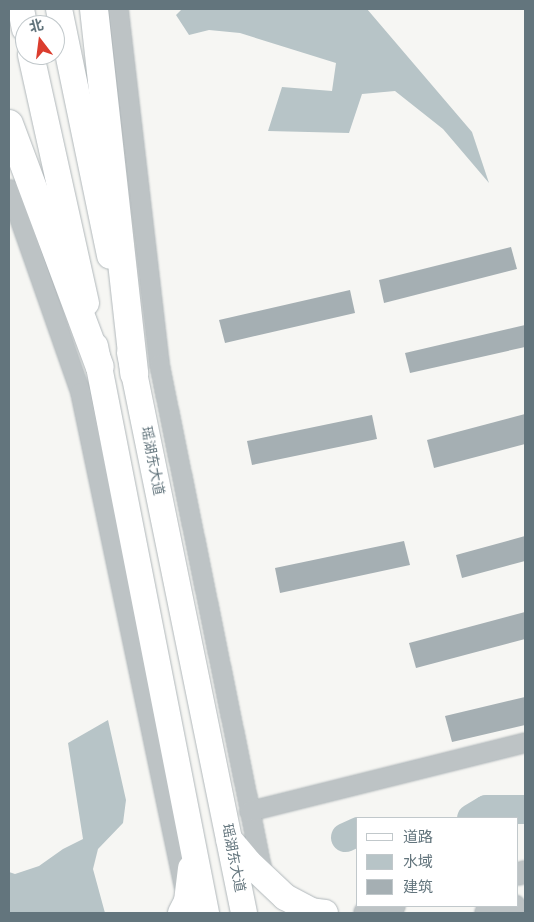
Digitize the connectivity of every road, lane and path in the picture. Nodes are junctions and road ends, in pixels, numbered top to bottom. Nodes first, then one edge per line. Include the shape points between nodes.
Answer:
1 (59, 9) edge
2 (94, 9) edge
3 (118, 9) edge
4 (33, 65) edge
5 (9, 124) edge
6 (9, 190) edge
7 (100, 367) junction
8 (134, 374) junction
9 (525, 742) edge
10 (249, 811) junction
11 (229, 838) junction
12 (263, 876) junction
13 (390, 907) edge
14 (508, 907) edge
15 (191, 909) edge
16 (244, 913) edge
17 (325, 913) edge
18 (365, 913) edge
19 (486, 913) edge

1 - 8 main road, 瑶湖东大道
2 - 8 main road
3 - 10 street via 159,364
4 - 7 main road
5 - 7 main road
6 - 15 street via 80,392
7 - 15 main road via 193,848
8 - 11 main road, 瑶湖东大道
9 - 10 street
10 - 12 street
11 - 12 main road
11 - 16 main road, 瑶湖东大道
12 - 17 main road via 285,897 311,912
13 - 18 street
14 - 19 street

